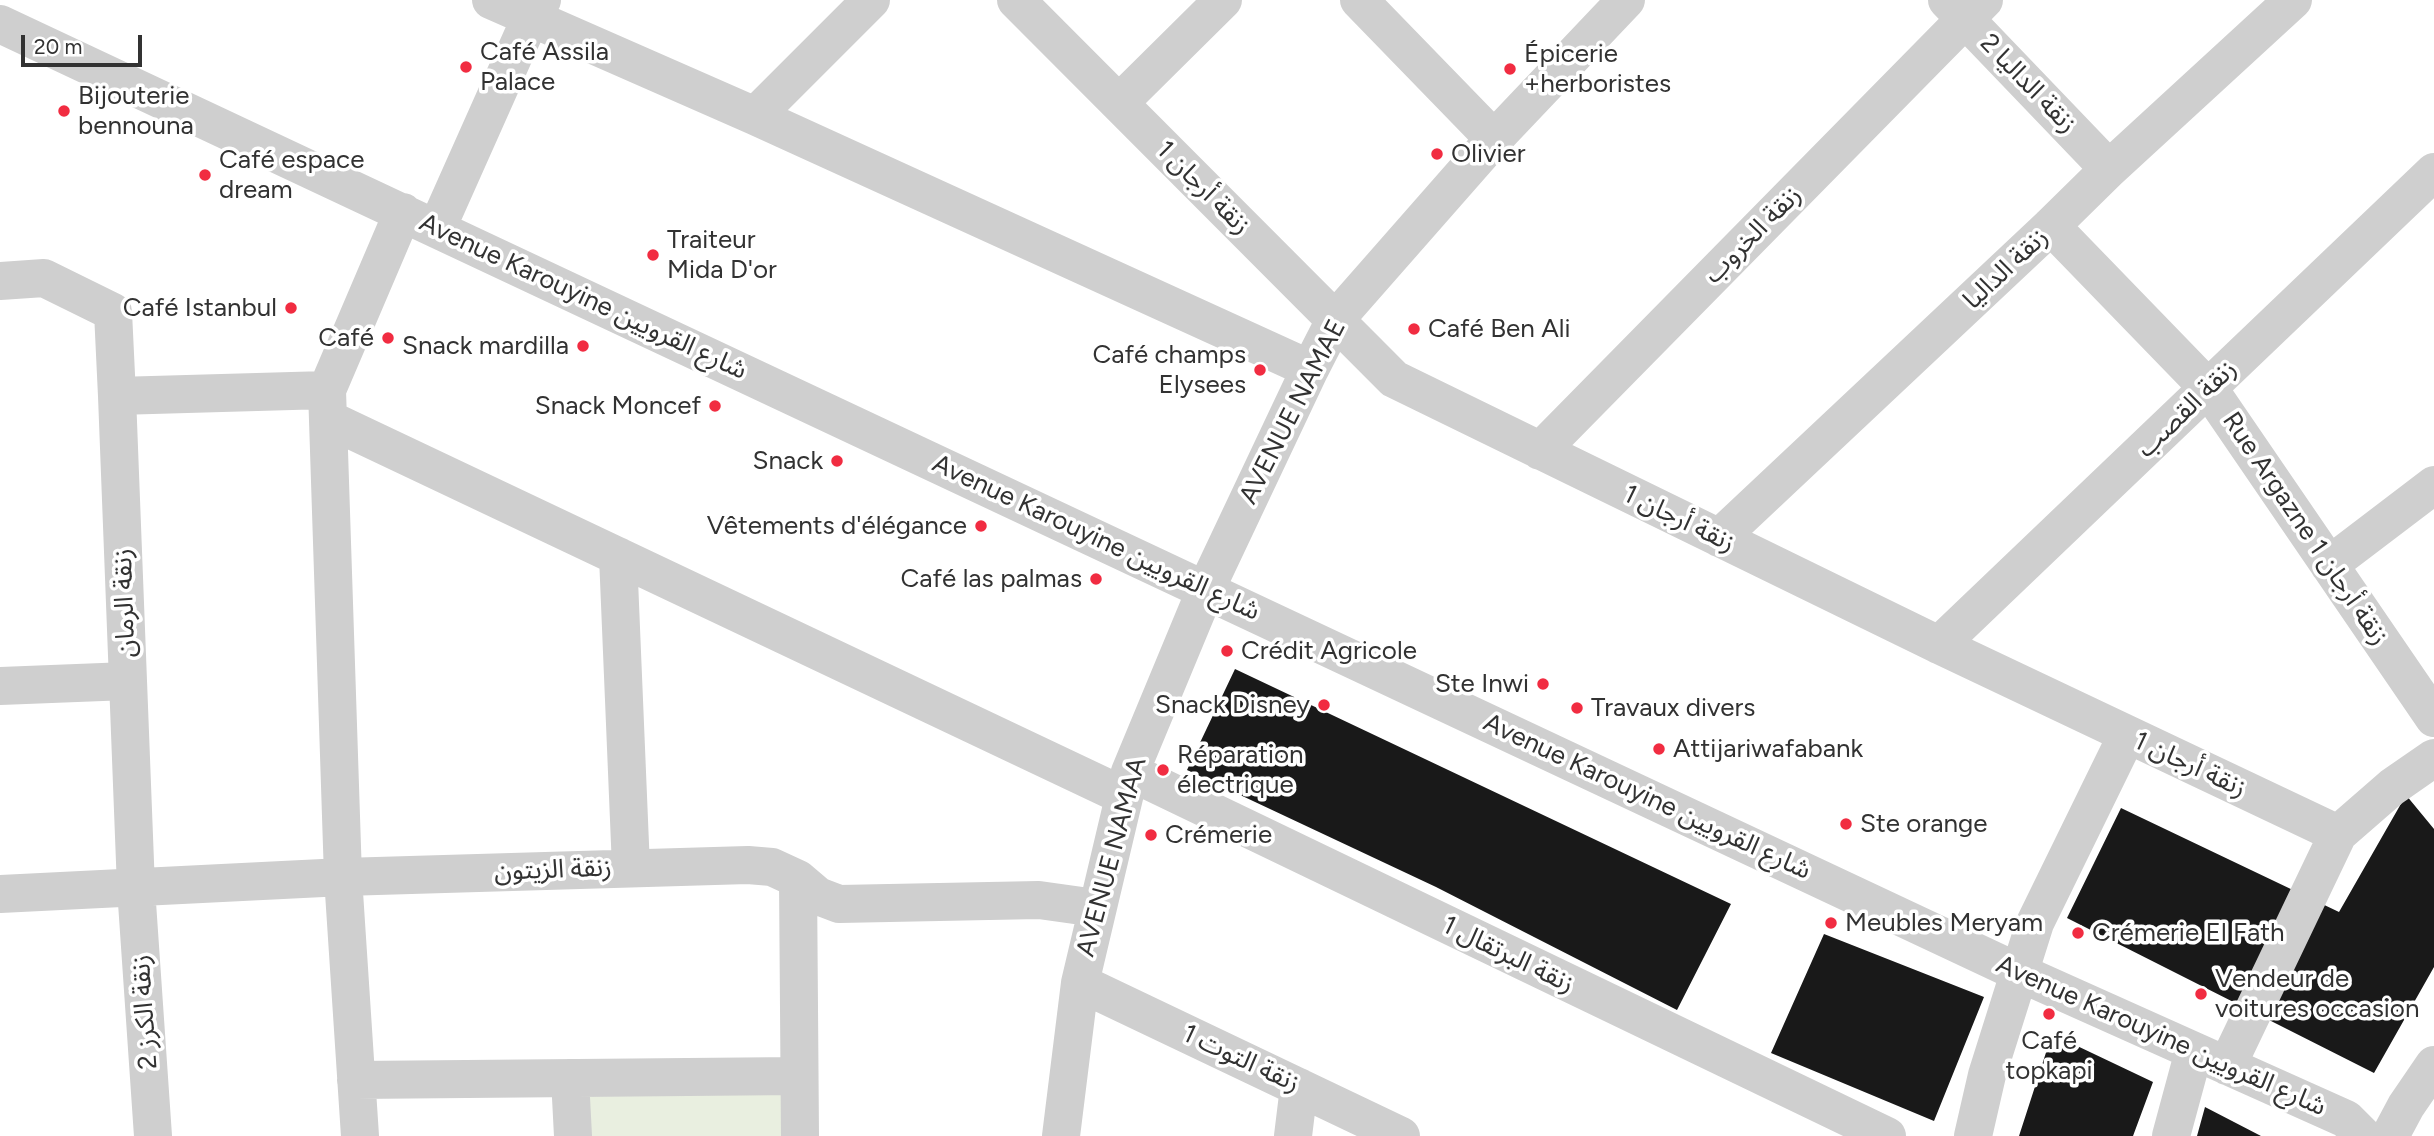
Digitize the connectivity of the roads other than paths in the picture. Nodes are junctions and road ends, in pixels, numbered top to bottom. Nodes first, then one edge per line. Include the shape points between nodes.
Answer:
1 (491, 0) edge
2 (871, 0) edge
3 (1016, 0) edge
4 (1223, 0) edge
5 (1359, 0) edge
6 (1626, 0) edge
7 (2293, 0) edge
8 (1966, 7) edge
9 (536, 8) edge
10 (0, 24) edge
11 (1119, 103) junction
12 (755, 116) junction
13 (1494, 139) junction
14 (2109, 169) junction
15 (2434, 172) edge
16 (403, 212) junction
17 (2050, 226) junction
18 (437, 229) junction
19 (0, 255) edge
20 (44, 278) junction
21 (0, 281) edge
22 (1335, 320) junction
23 (1310, 369) junction
24 (2209, 389) junction
25 (117, 396) junction
26 (327, 404) junction
27 (1540, 451) junction
28 (2434, 485) edge
29 (1719, 538) junction
30 (618, 556) junction
31 (2329, 565) junction
32 (1206, 589) junction
33 (1939, 645) junction
34 (128, 681) junction
35 (0, 686) edge
36 (2434, 718) edge
37 (2127, 735) junction
38 (2434, 758) edge
39 (1126, 783) junction
40 (2338, 834) junction
41 (631, 868) junction
42 (343, 877) junction
43 (798, 879) junction
44 (136, 888) junction
45 (0, 894) edge
46 (1096, 908) junction
47 (2020, 972) junction
48 (1080, 983) junction
49 (2210, 1058) junction
50 (2434, 1065) edge
51 (799, 1076) junction
52 (570, 1078) junction
53 (356, 1080) junction
54 (1299, 1087) junction
55 (2398, 1121) edge
56 (2354, 1127) edge
57 (153, 1136) edge
58 (360, 1136) edge
59 (573, 1136) edge
60 (800, 1136) edge
61 (1061, 1136) edge
62 (1293, 1136) edge
63 (1401, 1136) edge
64 (1887, 1136) edge
65 (1973, 1136) edge
66 (2171, 1136) edge

1 - 9 street
2 - 12 street
3 - 11 street, زنقة أرجان 1
4 - 11 street
5 - 13 street
6 - 13 street, AVENUE NAMAE
7 - 14 street, زنقة الداليا
8 - 14 street, زنقة الداليا 2
8 - 27 street, زنقة الخروب
9 - 12 street
9 - 18 street
10 - 16 street, Avenue Karouyine شارع القرويين
11 - 22 street, زنقة أرجان 1
12 - 23 street
13 - 22 street, AVENUE NAMAE
14 - 17 street, زنقة الداليا
15 - 24 street, زنقة القصب
16 - 18 street, Avenue Karouyine شارع القرويين
16 - 26 street
17 - 24 street, Rue Argazne 1 زنقة أرجان
17 - 29 street, زنقة الداليا
18 - 32 street, Avenue Karouyine شارع القرويين
19 - 20 street
20 - 21 street
20 - 25 street, زنقة الرمان via 113,312
22 - 23 street, AVENUE NAMAE
22 - 27 street, زنقة أرجان 1 via 1394,379
23 - 32 street, AVENUE NAMAE
24 - 31 street, Rue Argazne 1 زنقة أرجان
24 - 33 street, زنقة القصب
25 - 26 street
25 - 34 street, زنقة الرمان
26 - 30 street, زنقة البرتقال 1
26 - 42 street
27 - 29 street, زنقة أرجان 1
28 - 31 street
29 - 33 street, زنقة أرجان 1
30 - 39 street, زنقة البرتقال 1
30 - 41 street
31 - 36 street, Rue Argazne 1 زنقة أرجان
32 - 39 street, AVENUE NAMAA
32 - 47 street, Avenue Karouyine شارع القرويين
33 - 37 street, زنقة أرجان 1
34 - 35 street, زنقة الرمان
34 - 44 street, زنقة الكرز 2
37 - 40 street, زنقة أرجان 1
37 - 47 street via 2035,923
38 - 40 street via 2392,786
39 - 46 street, AVENUE NAMAA
39 - 64 street, زنقة البرتقال 1
40 - 49 street
41 - 42 street, زنقة الزيتون
41 - 43 street, زنقة الزيتون via 748,865 772,867
42 - 44 street, زنقة الزيتون
42 - 53 street
43 - 46 street, زنقة الزيتون via 818,896 839,904 1039,900
43 - 51 street
44 - 45 street, زنقة الزيتون
44 - 57 street, زنقة الكرز 2
46 - 48 street, AVENUE NAMAA
47 - 49 street, Avenue Karouyine شارع القرويين
47 - 65 street
48 - 54 street, زنقة التوت 1
48 - 61 street, AVENUE NAMAA
49 - 56 street, Avenue Karouyine شارع القرويين
49 - 66 street
50 - 55 street
51 - 52 street
51 - 60 street
52 - 53 street
52 - 59 street
53 - 58 street
54 - 62 street
54 - 63 street, زنقة التوت 1
55 - 56 street, Avenue Karouyine شارع القرويين via 2376,1117

